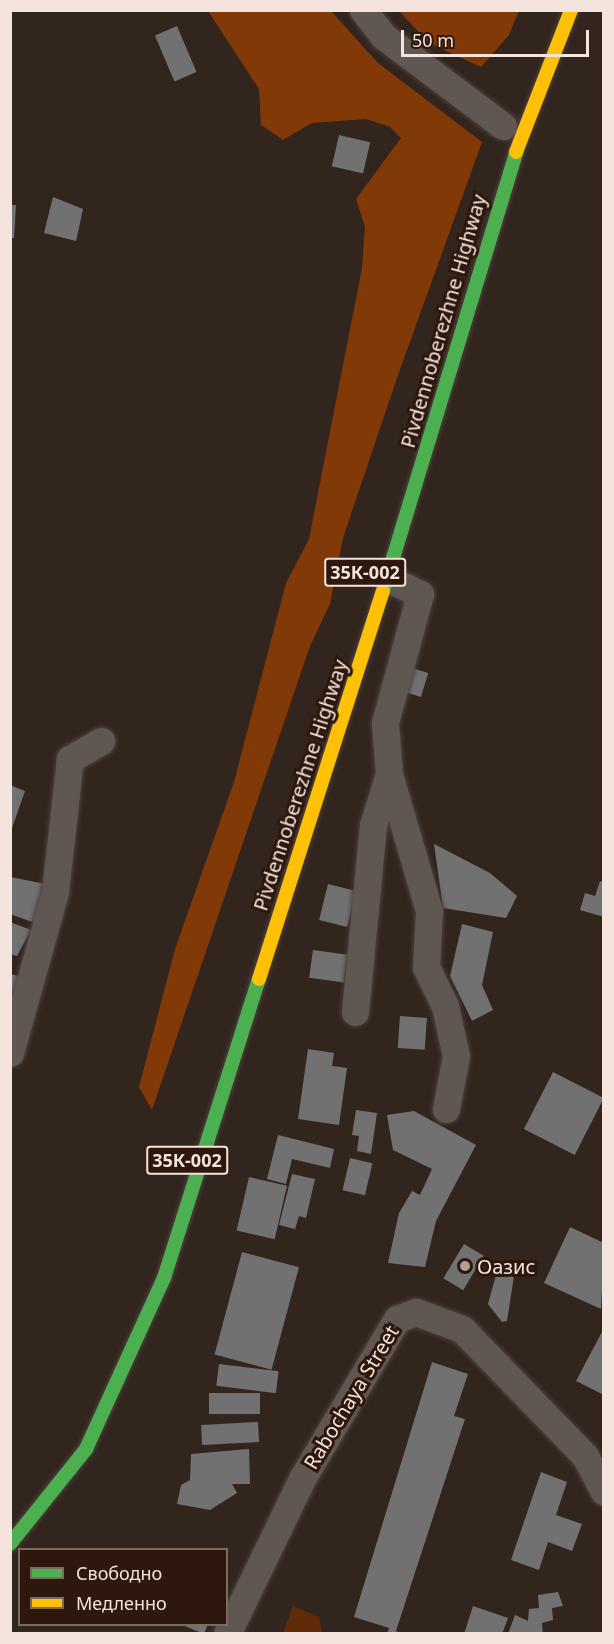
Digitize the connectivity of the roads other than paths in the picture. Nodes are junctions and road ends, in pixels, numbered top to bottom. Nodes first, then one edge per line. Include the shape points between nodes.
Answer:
1 (363, 10) edge
2 (571, 10) edge
3 (502, 129) dead end
4 (387, 578) junction
5 (101, 741) dead end
6 (389, 774) junction
7 (355, 1012) dead end
8 (224, 1035) dead end
9 (10, 1053) edge
10 (446, 1109) dead end
11 (152, 1262) dead end
12 (143, 1284) dead end
13 (89, 1403) dead end
14 (68, 1446) dead end
15 (603, 1491) edge
16 (10, 1525) edge
17 (10, 1544) edge
18 (227, 1634) edge

1 - 3 street via 383,36
2 - 4 highway, Pivdennoberezhne Highway via 502,189
4 - 6 street via 420,594 385,723
4 - 17 highway, Pivdennoberezhne Highway via 164,1278 86,1449
5 - 9 street via 70,759 55,892
6 - 7 street via 371,836
6 - 10 street via 429,911 426,967 446,1006 456,1056
8 - 11 highway, 35К-002
12 - 13 highway
14 - 16 highway
15 - 18 street, Rabochaya Street via 585,1456 462,1329 416,1312 397,1319 303,1477

